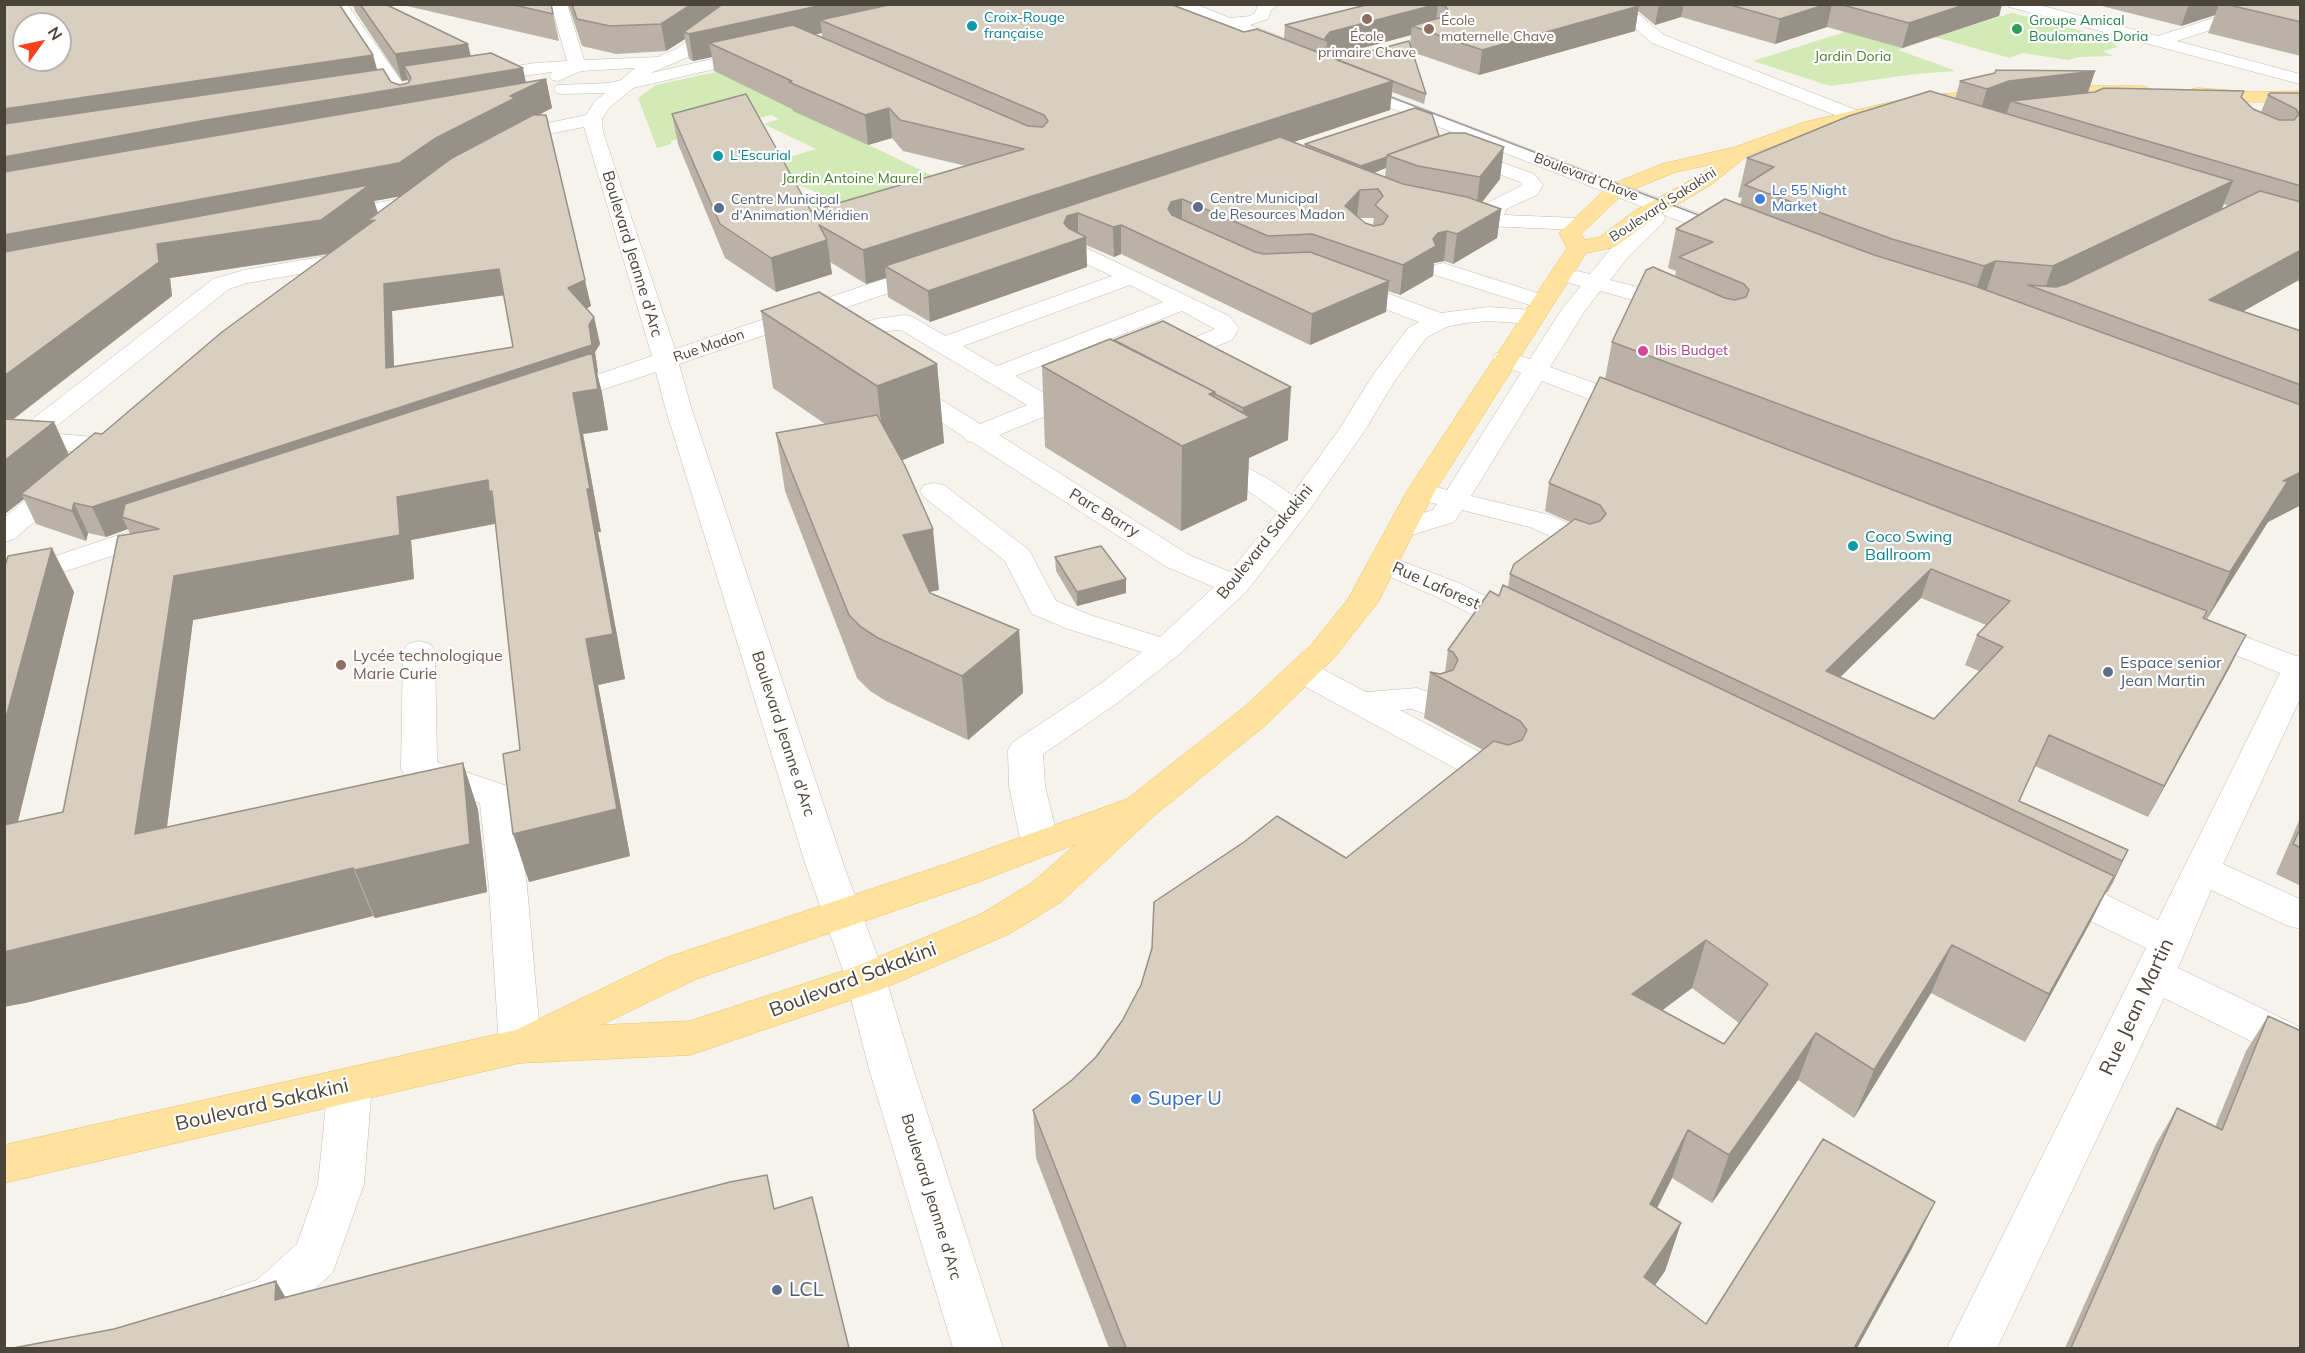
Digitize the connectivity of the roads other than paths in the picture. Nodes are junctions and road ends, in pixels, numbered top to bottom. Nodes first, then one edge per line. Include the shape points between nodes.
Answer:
1 (339, 4) edge
2 (559, 4) edge
3 (753, 4) edge
4 (1271, 4) edge
5 (1616, 4) edge
6 (2015, 4) edge
7 (2076, 4) edge
8 (2274, 4) edge
9 (1171, 9) edge
10 (1226, 23) junction
11 (2187, 32) junction
12 (2161, 41) junction
13 (777, 50) edge
14 (664, 61) junction
15 (719, 62) junction
16 (577, 66) junction
17 (455, 80) edge
18 (2301, 80) edge
19 (629, 83) junction
20 (421, 86) edge
21 (398, 89) junction
22 (563, 89) junction
23 (2160, 91) edge
24 (375, 93) edge
25 (2301, 96) edge
26 (1886, 108) junction
27 (1414, 110) junction
28 (1852, 115) junction
29 (593, 119) junction
30 (1386, 119) edge
31 (1926, 122) edge
32 (418, 125) edge
33 (1741, 151) junction
34 (489, 155) edge
35 (1466, 156) edge
36 (1643, 179) junction
37 (1617, 189) junction
38 (1681, 194) junction
39 (1656, 208) junction
40 (318, 220) edge
41 (1751, 220) edge
42 (1578, 236) junction
43 (1760, 245) edge
44 (355, 248) junction
45 (1078, 251) edge
46 (943, 267) edge
47 (1443, 270) dead end
48 (1561, 273) junction
49 (1131, 277) junction
50 (1331, 280) edge
51 (1595, 283) junction
52 (302, 288) edge
53 (1183, 302) junction
54 (1537, 310) junction
55 (1695, 319) edge
56 (1439, 321) junction
57 (945, 344) junction
58 (1505, 358) junction
59 (666, 360) junction
60 (1138, 370) edge
61 (1538, 370) junction
62 (996, 375) junction
63 (1099, 392) edge
64 (537, 404) edge
65 (1047, 406) junction
66 (1662, 417) edge
67 (976, 435) junction
68 (1188, 447) edge
69 (934, 491) dead end
70 (1421, 492) junction
71 (1455, 500) junction
72 (1295, 510) junction
73 (177, 524) edge
74 (1401, 529) junction
75 (4, 533) edge
76 (1584, 541) edge
77 (1383, 563) junction
78 (4, 583) edge
79 (1235, 585) junction
80 (2174, 619) edge
81 (1554, 642) edge
82 (1166, 649) junction
83 (419, 651) dead end
84 (2300, 668) edge
85 (1303, 672) junction
86 (1361, 703) junction
87 (1433, 706) edge
88 (1499, 777) edge
89 (1143, 805) junction
90 (1040, 843) junction
91 (2202, 870) junction
92 (2032, 875) edge
93 (843, 914) junction
94 (2301, 915) edge
95 (2162, 958) junction
96 (866, 979) junction
97 (520, 1046) junction
98 (2301, 1046) edge
99 (350, 1085) junction
100 (4, 1164) edge
101 (199, 1320) edge
102 (978, 1348) edge
103 (1972, 1348) edge

1 - 21 street
2 - 16 street
3 - 14 street
4 - 10 street via 1254,20
5 - 28 street via 1658,39
6 - 12 street
7 - 11 street
8 - 11 street
9 - 10 street
9 - 10 street via 1304,59
11 - 12 street
12 - 18 street
13 - 15 street via 756,46 726,52
14 - 15 street
14 - 16 street
14 - 19 street via 646,68
15 - 19 street
16 - 17 street
16 - 22 street via 557,77
18 - 25 main road via 2183,90 2254,97
19 - 22 street via 609,88
19 - 29 street via 602,105
20 - 21 street
21 - 24 street
21 - 32 street
22 - 29 street
23 - 26 main road, Boulevard Sakakini via 2047,91
26 - 28 main road, Boulevard Sakakini
26 - 31 street
27 - 30 street
27 - 36 street, Boulevard Chave via 1337,72
27 - 37 street, Boulevard Chave
28 - 33 main road, Boulevard Sakakini
29 - 34 street via 532,132
29 - 59 street, Boulevard Jeanne d'Arc via 593,132
33 - 36 main road, Boulevard Sakakini via 1669,168
33 - 38 main road, Boulevard Sakakini via 1706,180
35 - 42 street via 1527,178 1533,185 1469,221
36 - 37 main road, Boulevard Sakakini
36 - 38 street, Boulevard Chave
37 - 39 street, Boulevard Chave
37 - 42 main road, Boulevard Sakakini
38 - 39 main road, Boulevard Sakakini
38 - 41 street, Boulevard Chave
39 - 42 main road, Boulevard Sakakini via 1607,242
39 - 43 street, Boulevard Chave
39 - 51 street via 1654,219
40 - 44 street via 423,195
42 - 48 main road, Boulevard Sakakini
44 - 52 street
44 - 75 street via 220,284 34,431 35,441 116,438
45 - 49 street
46 - 59 street, Rue Madon
47 - 54 street
48 - 51 street
48 - 54 main road, Boulevard Sakakini
49 - 53 street
49 - 57 street
50 - 56 street
51 - 55 street via 1645,296
51 - 61 street via 1574,309
53 - 60 street via 1221,321 1227,328 1223,335
53 - 62 street
54 - 56 street, Boulevard Sakakini
54 - 58 main road, Boulevard Sakakini
56 - 72 street, Boulevard Sakakini via 1417,333
57 - 62 street, Parc Barry
57 - 67 street, Parc Barry via 905,322 884,324 822,343 871,365
58 - 61 street
58 - 70 main road, Boulevard Sakakini
59 - 64 street, Rue Madon
59 - 93 street, Boulevard Jeanne d'Arc
61 - 66 street
61 - 71 street
62 - 65 street, Parc Barry
63 - 65 street
65 - 67 street
67 - 79 street, Parc Barry via 1178,561
68 - 72 street
69 - 82 street via 1018,556 1043,607
70 - 71 street
70 - 74 main road, Boulevard Sakakini
71 - 74 street via 1444,516
71 - 76 street via 1540,521
72 - 79 street, Boulevard Sakakini
73 - 78 street
74 - 77 main road, Boulevard Sakakini
77 - 81 street, Rue Laforest
77 - 85 main road, Boulevard Sakakini via 1362,602
79 - 82 street, Boulevard Sakakini
80 - 84 street
82 - 90 street, Boulevard Sakakini via 1025,750 1027,786
83 - 97 street via 419,769 497,796
84 - 91 street, Rue Jean Martin
85 - 86 street
85 - 89 main road, Boulevard Sakakini via 1255,716
86 - 87 street via 1417,698
86 - 88 street
89 - 90 main road, Boulevard Sakakini
89 - 96 main road, Boulevard Sakakini via 1047,892 995,924
90 - 93 main road, Boulevard Sakakini
91 - 94 street
91 - 95 street, Rue Jean Martin
92 - 95 street
93 - 96 street, Boulevard Jeanne d'Arc
93 - 97 main road, Boulevard Sakakini via 682,968
95 - 98 street
95 - 103 street, Rue Jean Martin
96 - 97 main road, Boulevard Sakakini via 690,1038
96 - 102 street, Boulevard Jeanne d'Arc
97 - 99 main road, Boulevard Sakakini
99 - 100 main road, Boulevard Sakakini
99 - 101 street via 341,1184 316,1257 272,1297

